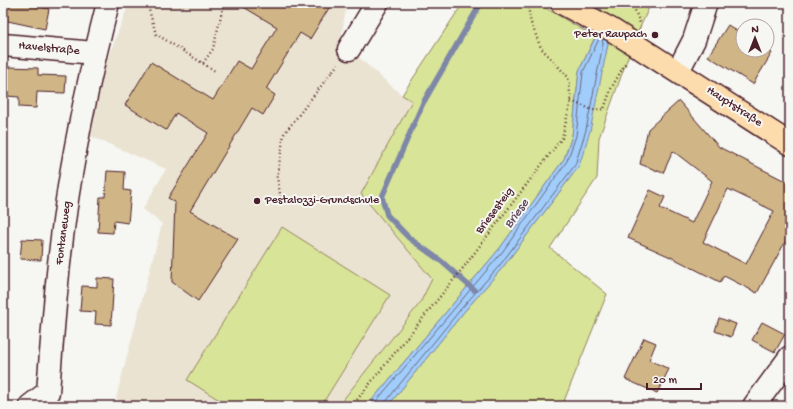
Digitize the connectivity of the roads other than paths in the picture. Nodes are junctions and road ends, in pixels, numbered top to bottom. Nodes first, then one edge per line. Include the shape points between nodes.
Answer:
1 (108, 3) edge
2 (377, 3) edge
3 (562, 3) edge
4 (706, 3) edge
5 (3, 45) edge
6 (349, 49) road end
7 (95, 52) junction
8 (678, 71) junction
9 (790, 144) edge
10 (790, 357) edge
11 (30, 406) edge
12 (754, 406) edge

1 - 7 street
2 - 6 street
3 - 8 main road, Hauptstraße
4 - 8 street via 694,40
5 - 7 street, Havelstraße
7 - 11 street, Fontaneweg via 68,193 48,392
8 - 9 main road, Hauptstraße
10 - 12 street

